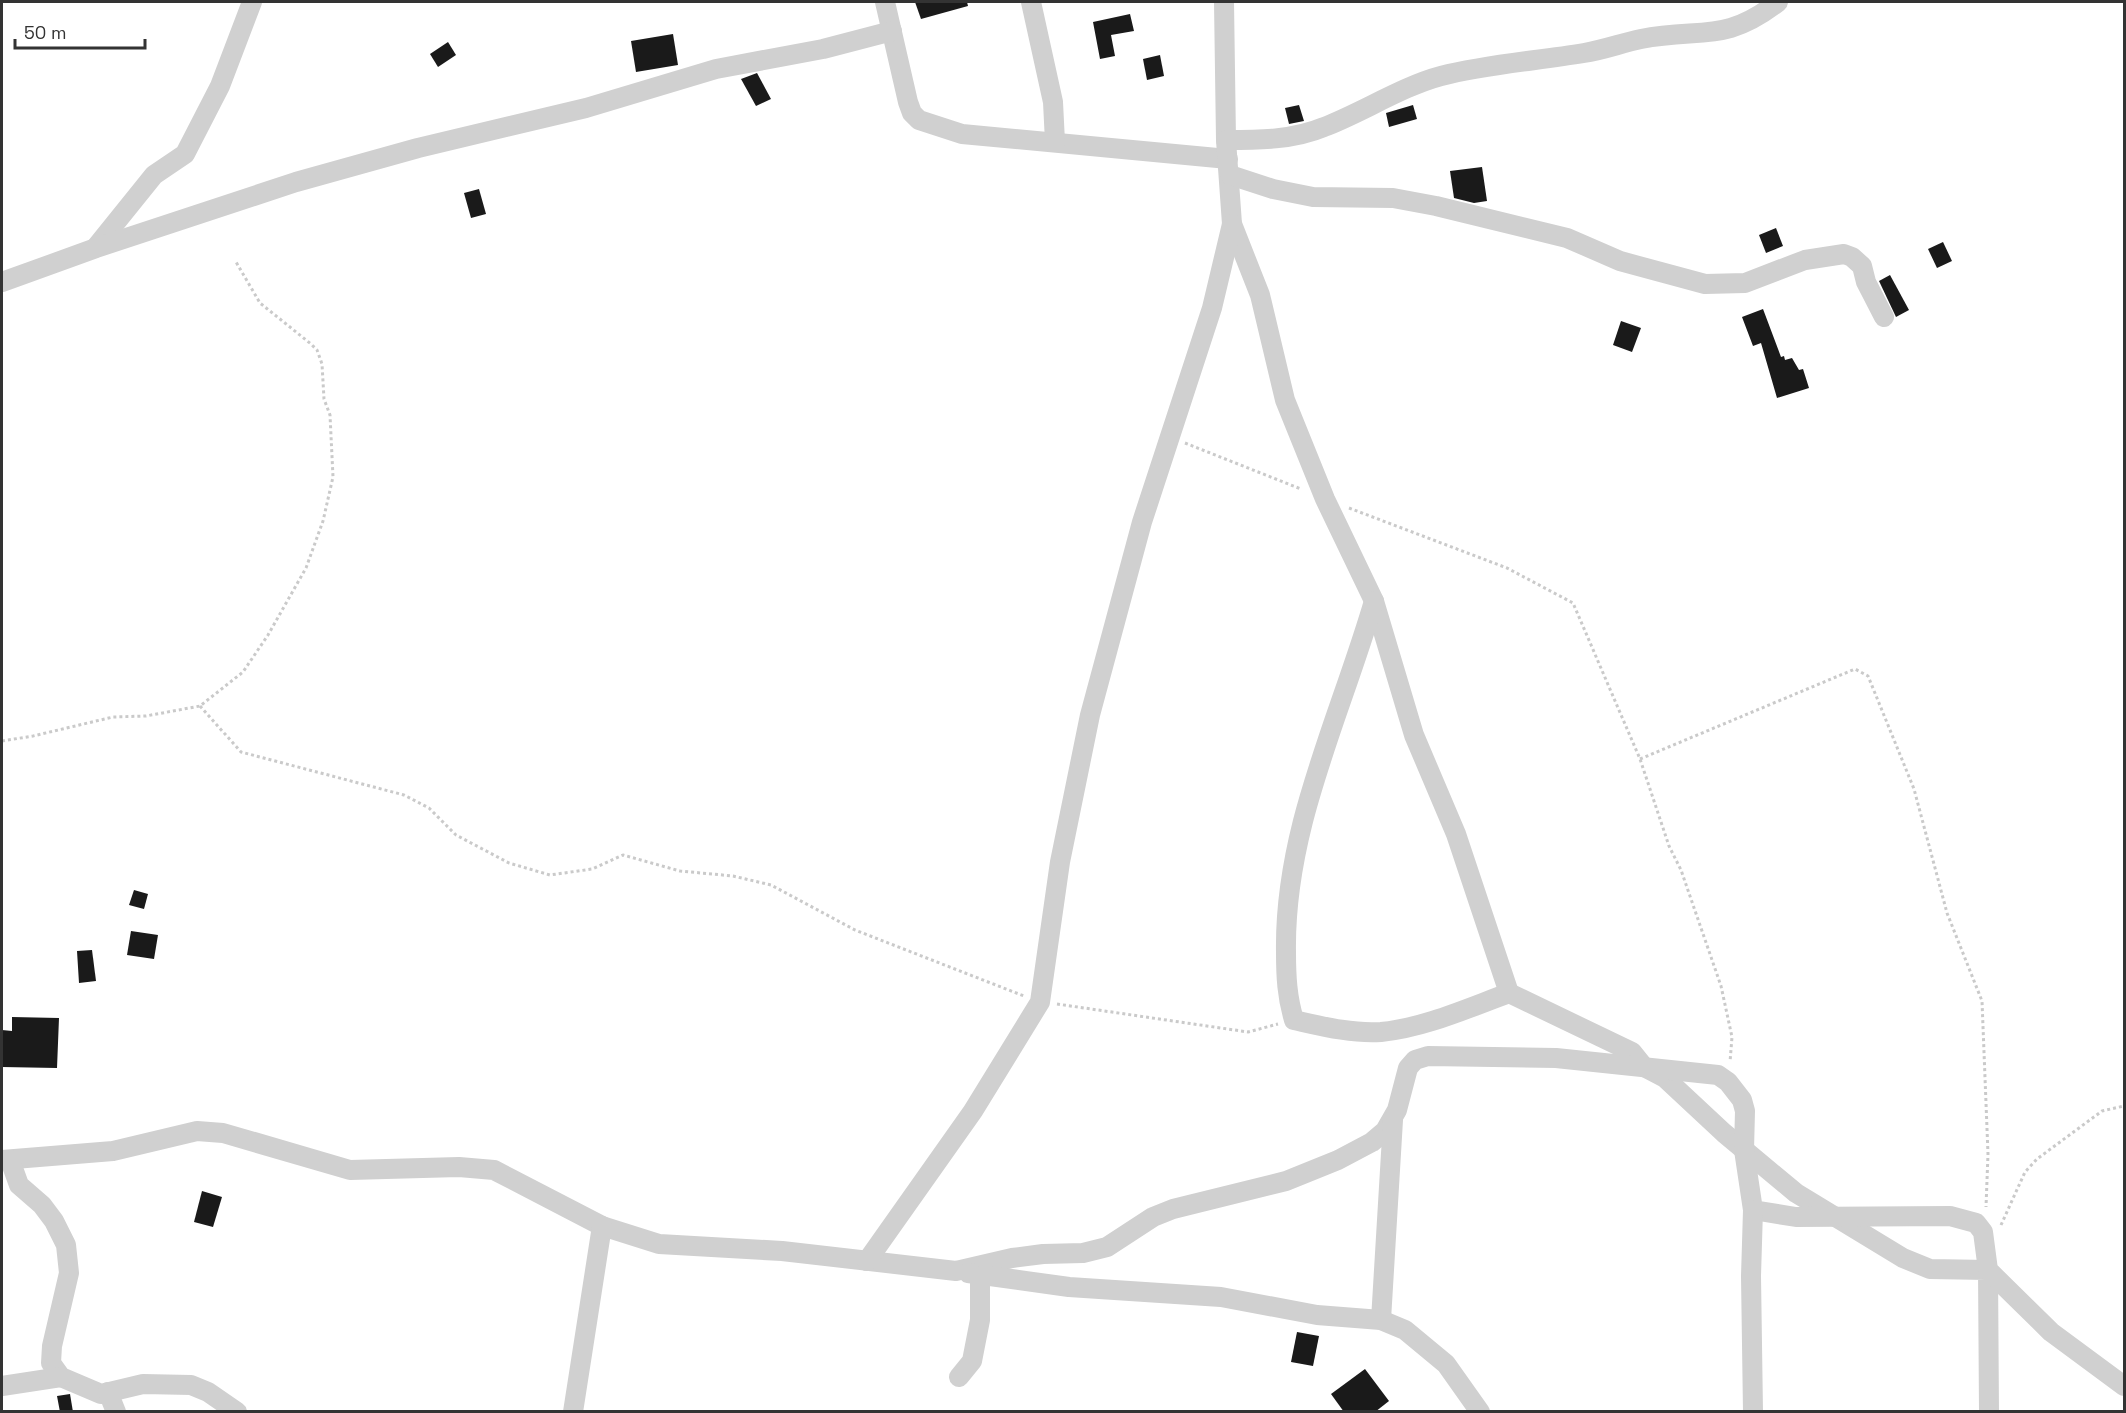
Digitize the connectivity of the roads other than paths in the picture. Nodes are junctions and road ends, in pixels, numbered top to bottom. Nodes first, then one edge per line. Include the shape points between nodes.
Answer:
1 (252, 2) edge
2 (885, 2) edge
3 (1031, 2) edge
4 (1224, 2) edge
5 (1778, 2) edge
6 (892, 31) junction
7 (1055, 142) junction
8 (1228, 158) junction
9 (1232, 224) junction
10 (96, 248) junction
11 (2, 282) edge
12 (1884, 317) dead end
13 (1374, 601) junction
14 (1509, 993) junction
15 (1644, 1066) junction
16 (1393, 1120) junction
17 (1744, 1150) junction
18 (6, 1160) edge
19 (1753, 1210) junction
20 (1835, 1216) junction
21 (602, 1226) junction
22 (867, 1261) junction
23 (956, 1270) junction
24 (1988, 1270) junction
25 (980, 1275) junction
26 (1381, 1320) junction
27 (61, 1377) junction
28 (959, 1377) dead end
29 (2, 1386) edge
30 (2124, 1386) edge
31 (108, 1392) junction
32 (116, 1412) edge
33 (237, 1412) edge
34 (573, 1412) edge
35 (1479, 1412) edge
36 (1753, 1412) edge
37 (1989, 1412) edge

1 - 10 street via 216,97 185,154 154,176
2 - 6 street
3 - 7 street via 1053,102
4 - 8 street
5 - 8 street via 1756,18 1719,32 1641,39 1585,53 1477,67 1437,77 1323,128
6 - 7 street via 908,102 919,120 962,134
6 - 10 street via 833,47 716,69 548,119 418,148 296,182
7 - 8 street
8 - 9 street
8 - 12 street via 1274,189 1313,196 1393,198 1436,206 1567,238 1620,261 1705,284 1745,283 1805,260 1844,254 1862,266
9 - 13 street via 1260,295 1285,400
9 - 22 street via 1212,308 1142,522 1090,715 1060,862 1040,1002 973,1111
10 - 11 street
13 - 14 street via 1414,735 1456,834
13 - 14 street via 1321,753 1294,859 1285,919 1287,998 1294,1020 1380,1032 1422,1024
14 - 15 street via 1632,1052
15 - 16 street via 1556,1058 1428,1056 1415,1060 1408,1068
15 - 17 street via 1665,1078
15 - 17 street via 1712,1074 1728,1082 1745,1111
16 - 23 street via 1372,1142 1338,1160 1286,1181 1173,1209 1153,1217 1107,1248 1012,1258
16 - 26 street
17 - 19 street
17 - 20 street via 1796,1193
18 - 21 street via 113,1151 197,1131 224,1133 350,1170 494,1170
18 - 27 street via 19,1185 54,1221 66,1245 69,1273 51,1363
19 - 20 street via 1796,1217
19 - 36 street
20 - 24 street via 1903,1258 1930,1269
20 - 24 street via 1950,1216 1976,1223 1985,1240
21 - 22 street via 659,1244 782,1251
21 - 34 street
22 - 23 street
23 - 25 street
24 - 30 street via 2051,1332
24 - 37 street
25 - 26 street via 1069,1287 1221,1297 1317,1315
25 - 28 street via 980,1320 972,1361
26 - 35 street via 1406,1330 1446,1364
27 - 29 street
27 - 31 street via 88,1390
31 - 32 street
31 - 33 street via 143,1384 191,1385

